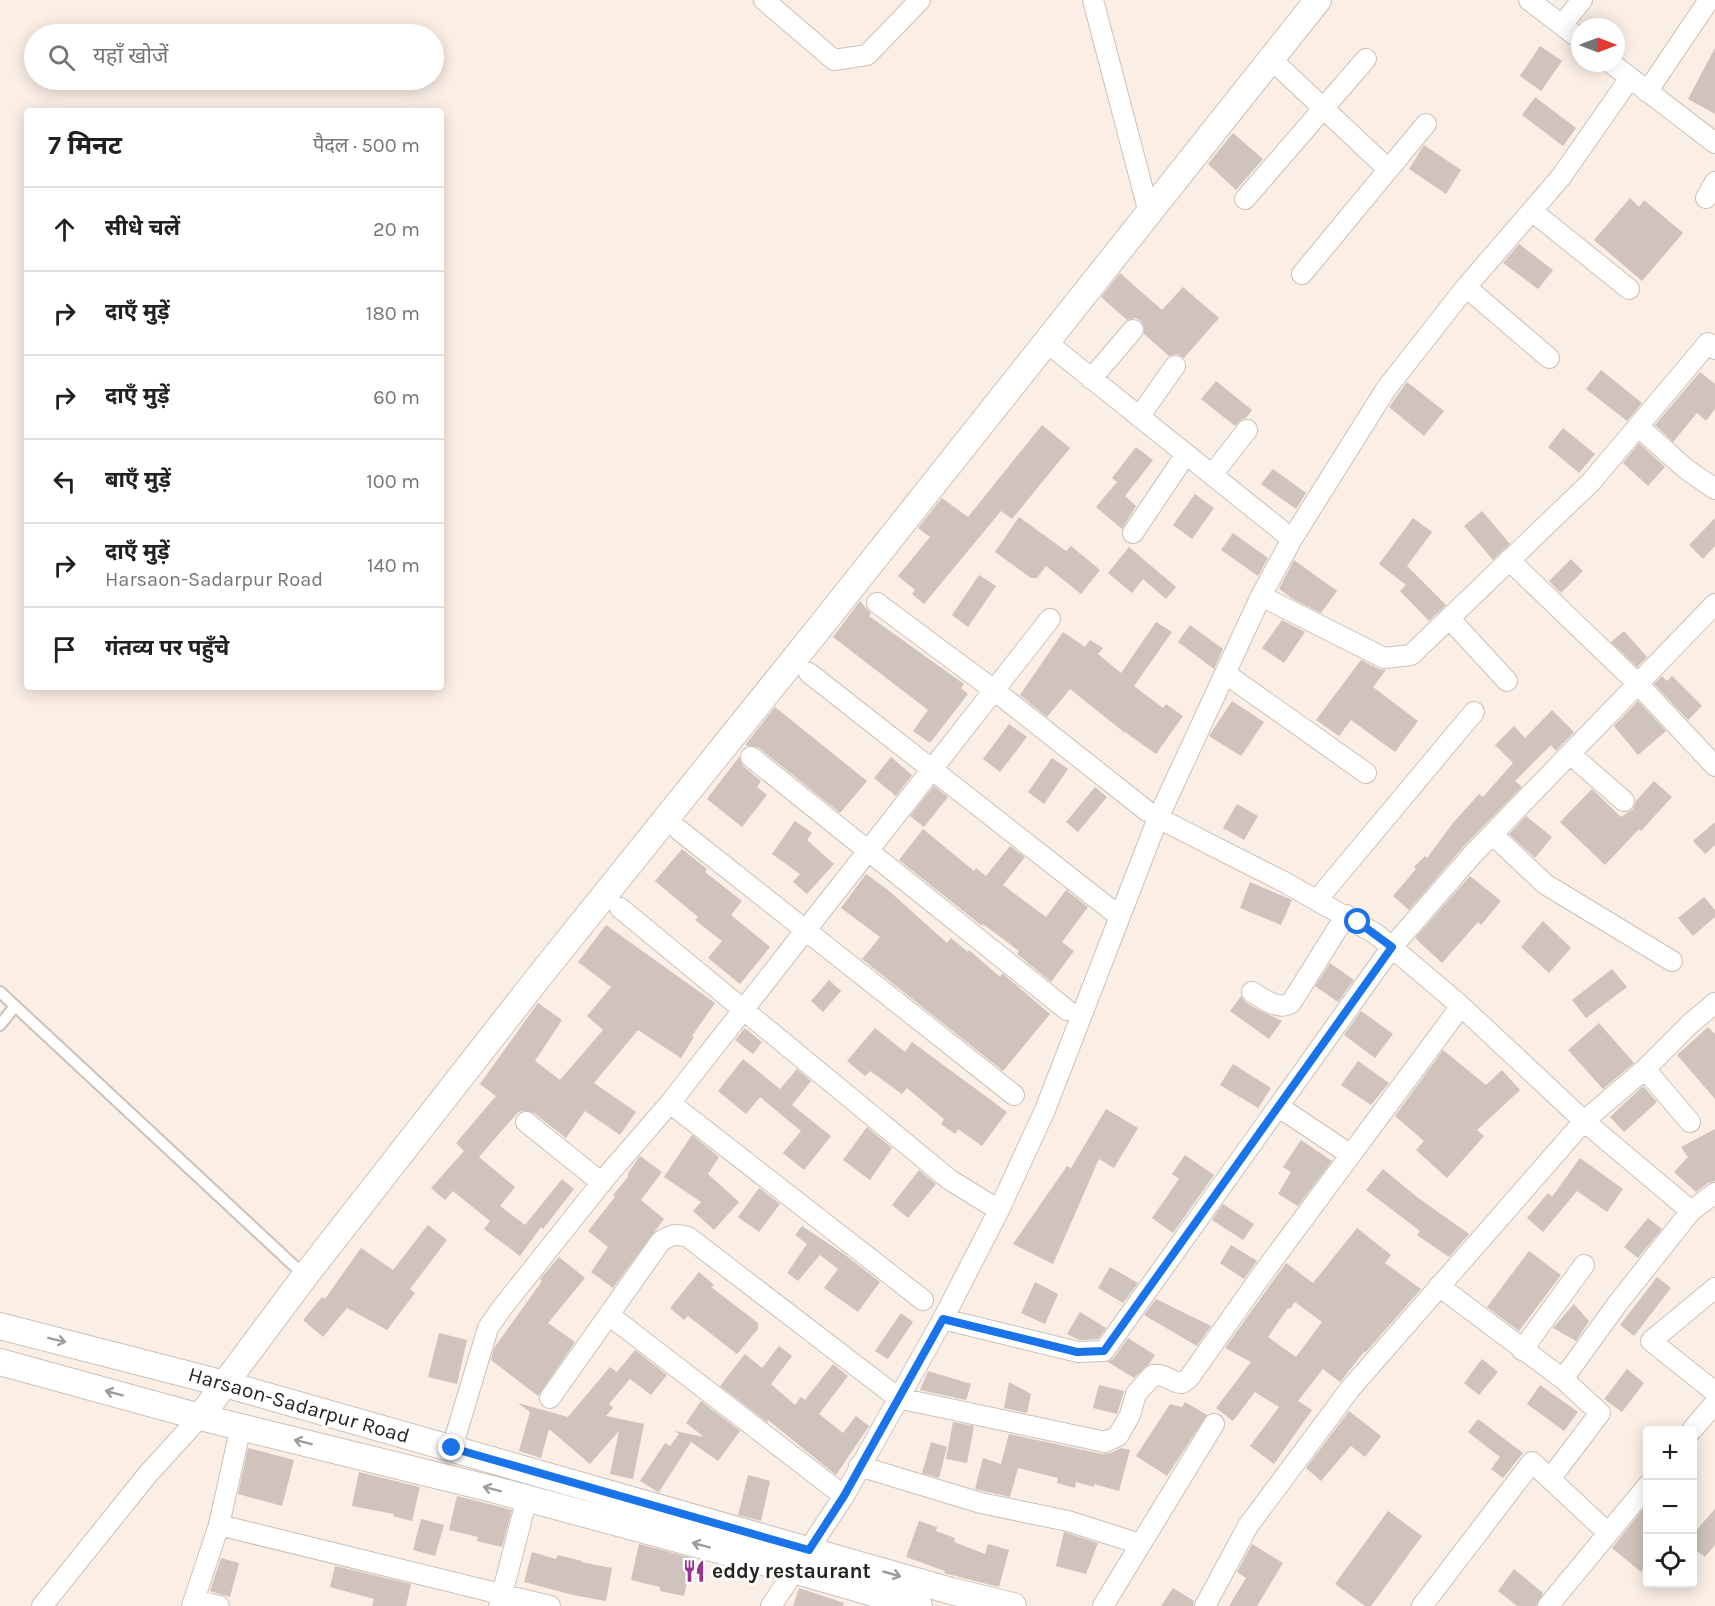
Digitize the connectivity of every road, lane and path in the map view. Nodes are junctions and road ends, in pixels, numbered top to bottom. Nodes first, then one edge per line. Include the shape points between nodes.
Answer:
1 (764, 0) edge
2 (920, 0) edge
3 (1093, 0) edge
4 (1317, 0) edge
5 (1530, 0) edge
6 (1582, 0) edge
7 (1709, 0) edge
8 (1562, 25) junction
9 (1571, 32) edge
10 (1271, 58) junction
11 (1366, 58) dead end
12 (1622, 72) edge
13 (1630, 78) junction
14 (1647, 92) junction
15 (1323, 108) junction
16 (1426, 124) dead end
17 (1715, 143) edge
18 (1388, 169) junction
19 (1245, 199) dead end
20 (1532, 211) junction
21 (1149, 213) junction
22 (1302, 274) dead end
23 (1466, 286) junction
24 (1629, 290) dead end
25 (1133, 330) dead end
26 (1045, 341) junction
27 (1715, 349) edge
28 (1550, 358) dead end
29 (1175, 366) dead end
30 (1091, 379) junction
31 (1138, 417) junction
32 (1639, 427) junction
33 (1247, 430) dead end
34 (1186, 454) junction
35 (1212, 475) junction
36 (1715, 489) edge
37 (1133, 533) dead end
38 (1292, 539) junction
39 (1509, 560) junction
40 (1262, 596) junction
41 (877, 603) dead end
42 (1712, 614) edge
43 (1449, 618) junction
44 (1050, 619) dead end
45 (809, 673) dead end
46 (1226, 674) junction
47 (1507, 681) dead end
48 (1638, 684) junction
49 (994, 690) junction
50 (1474, 712) dead end
51 (1570, 754) junction
52 (751, 757) dead end
53 (1715, 766) edge
54 (932, 770) junction
55 (1366, 773) dead end
56 (1624, 801) dead end
57 (1152, 815) junction
58 (679, 830) dead end
59 (1492, 834) junction
60 (868, 851) junction
61 (1317, 900) junction
62 (620, 908) dead end
63 (1346, 915) junction
64 (1119, 916) junction
65 (806, 930) junction
66 (1392, 947) junction
67 (1672, 962) dead end
68 (0, 992) edge
69 (1252, 992) dead end
70 (1715, 1003) edge
71 (15, 1006) junction
72 (1461, 1006) junction
73 (744, 1009) junction
74 (1067, 1010) dead end
75 (0, 1025) edge
76 (1645, 1069) junction
77 (1014, 1095) dead end
78 (670, 1103) junction
79 (1279, 1107) junction
80 (1584, 1121) junction
81 (526, 1122) dead end
82 (1690, 1122) dead end
83 (1351, 1155) junction
84 (602, 1183) junction
85 (1715, 1193) edge
86 (999, 1210) junction
87 (1692, 1211) junction
88 (1584, 1265) dead end
89 (305, 1276) junction
90 (1439, 1286) junction
91 (1715, 1288) edge
92 (923, 1300) dead end
93 (609, 1315) junction
94 (943, 1319) junction
95 (0, 1326) edge
96 (1522, 1350) junction
97 (0, 1362) edge
98 (1563, 1380) junction
99 (225, 1383) junction
100 (1715, 1392) edge
101 (550, 1398) dead end
102 (898, 1398) junction
103 (1715, 1403) edge
104 (200, 1417) junction
105 (1214, 1424) dead end
106 (241, 1426) junction
107 (1696, 1426) edge
108 (452, 1448) junction
109 (859, 1466) junction
110 (1550, 1479) junction
111 (1643, 1490) edge
112 (844, 1496) junction
113 (527, 1498) junction
114 (219, 1525) junction
115 (1608, 1533) junction
116 (1140, 1544) junction
117 (801, 1560) junction
118 (501, 1600) edge
119 (193, 1603) edge
120 (42, 1606) edge
121 (219, 1606) edge
122 (550, 1606) edge
123 (771, 1606) edge
124 (919, 1606) edge
125 (1013, 1606) edge
126 (1103, 1606) edge
127 (1205, 1606) edge
128 (1422, 1606) edge
129 (1548, 1606) edge

1 - 2 street via 834,60 867,55
3 - 21 street
4 - 10 street
5 - 8 street
6 - 8 street
7 - 14 street
8 - 9 street
10 - 15 street
10 - 21 street
11 - 15 street
12 - 13 street
13 - 14 street
13 - 20 street via 1580,152
14 - 17 street
15 - 18 street
15 - 19 street
16 - 18 street
18 - 22 street
20 - 23 street
20 - 24 street
21 - 26 street
23 - 28 street
23 - 38 street via 1386,389
25 - 30 street
26 - 30 street
26 - 89 street
27 - 32 street via 1708,343
29 - 31 street
30 - 31 street
31 - 34 street
32 - 36 street
32 - 39 street via 1591,482
33 - 35 street
34 - 35 street
34 - 37 street
35 - 38 street
38 - 40 street
39 - 43 street
39 - 48 street
40 - 43 street via 1384,658 1411,655
40 - 46 street
41 - 49 street
42 - 48 street
43 - 47 street
44 - 49 street
45 - 54 street
46 - 55 street
46 - 57 street
48 - 51 street
48 - 53 street
49 - 54 street
49 - 57 street
50 - 61 street
51 - 56 street
51 - 59 street
52 - 60 street
54 - 60 street
54 - 64 street
57 - 61 street
57 - 64 street
58 - 65 street
59 - 66 street
59 - 67 street via 1545,884
60 - 65 street
60 - 74 street
61 - 63 street
62 - 73 street
63 - 66 street
63 - 69 street via 1291,1004 1277,1006
64 - 86 street via 1045,1110
65 - 73 street
65 - 77 street
66 - 72 street
66 - 79 street
68 - 71 lane
70 - 76 street
71 - 75 lane
71 - 89 lane
72 - 80 street
72 - 83 street
73 - 78 street
73 - 86 street via 950,1180
76 - 80 street
76 - 82 street
78 - 84 street
78 - 92 street
79 - 83 street
79 - 94 street via 1104,1351 1077,1352
80 - 87 street
80 - 90 street
81 - 84 street
83 - 102 street via 1189,1378 1177,1383 1161,1374 1153,1375 1136,1394 1118,1436 1105,1442
84 - 108 street via 488,1328
85 - 87 street
86 - 94 street
87 - 98 street via 1618,1303
88 - 96 street
89 - 99 street
90 - 96 street
90 - 127 street via 1350,1389 1248,1526
91 - 100 street via 1651,1341
93 - 101 street
93 - 102 street via 661,1241 678,1234
93 - 112 street
94 - 102 street
95 -> 99 street, Harsaon-Sadarpur Road
96 - 98 street
104 -> 97 street, Harsaon-Sadarpur Road
98 - 110 street via 1600,1413
99 - 104 street
99 - 108 street, Harsaon-Sadarpur Road
102 - 109 street
103 - 107 street
104 - 106 street, Harsaon-Sadarpur Road
104 - 120 street via 148,1474
105 - 116 street
113 -> 106 street, Harsaon-Sadarpur Road
106 - 114 street
108 - 117 street, Harsaon-Sadarpur Road
109 - 112 street
109 - 116 street via 981,1503 1068,1521
110 - 115 street
110 - 128 street via 1532,1462
111 - 115 street
112 - 117 street
117 -> 113 street, Harsaon-Sadarpur Road
113 - 118 street
114 - 118 street
114 - 119 street
115 - 129 street
116 - 126 street
117 - 123 street
117 - 124 street, Harsaon-Sadarpur Road
117 -> 125 street, Harsaon-Sadarpur Road
118 - 122 street
119 - 121 street

